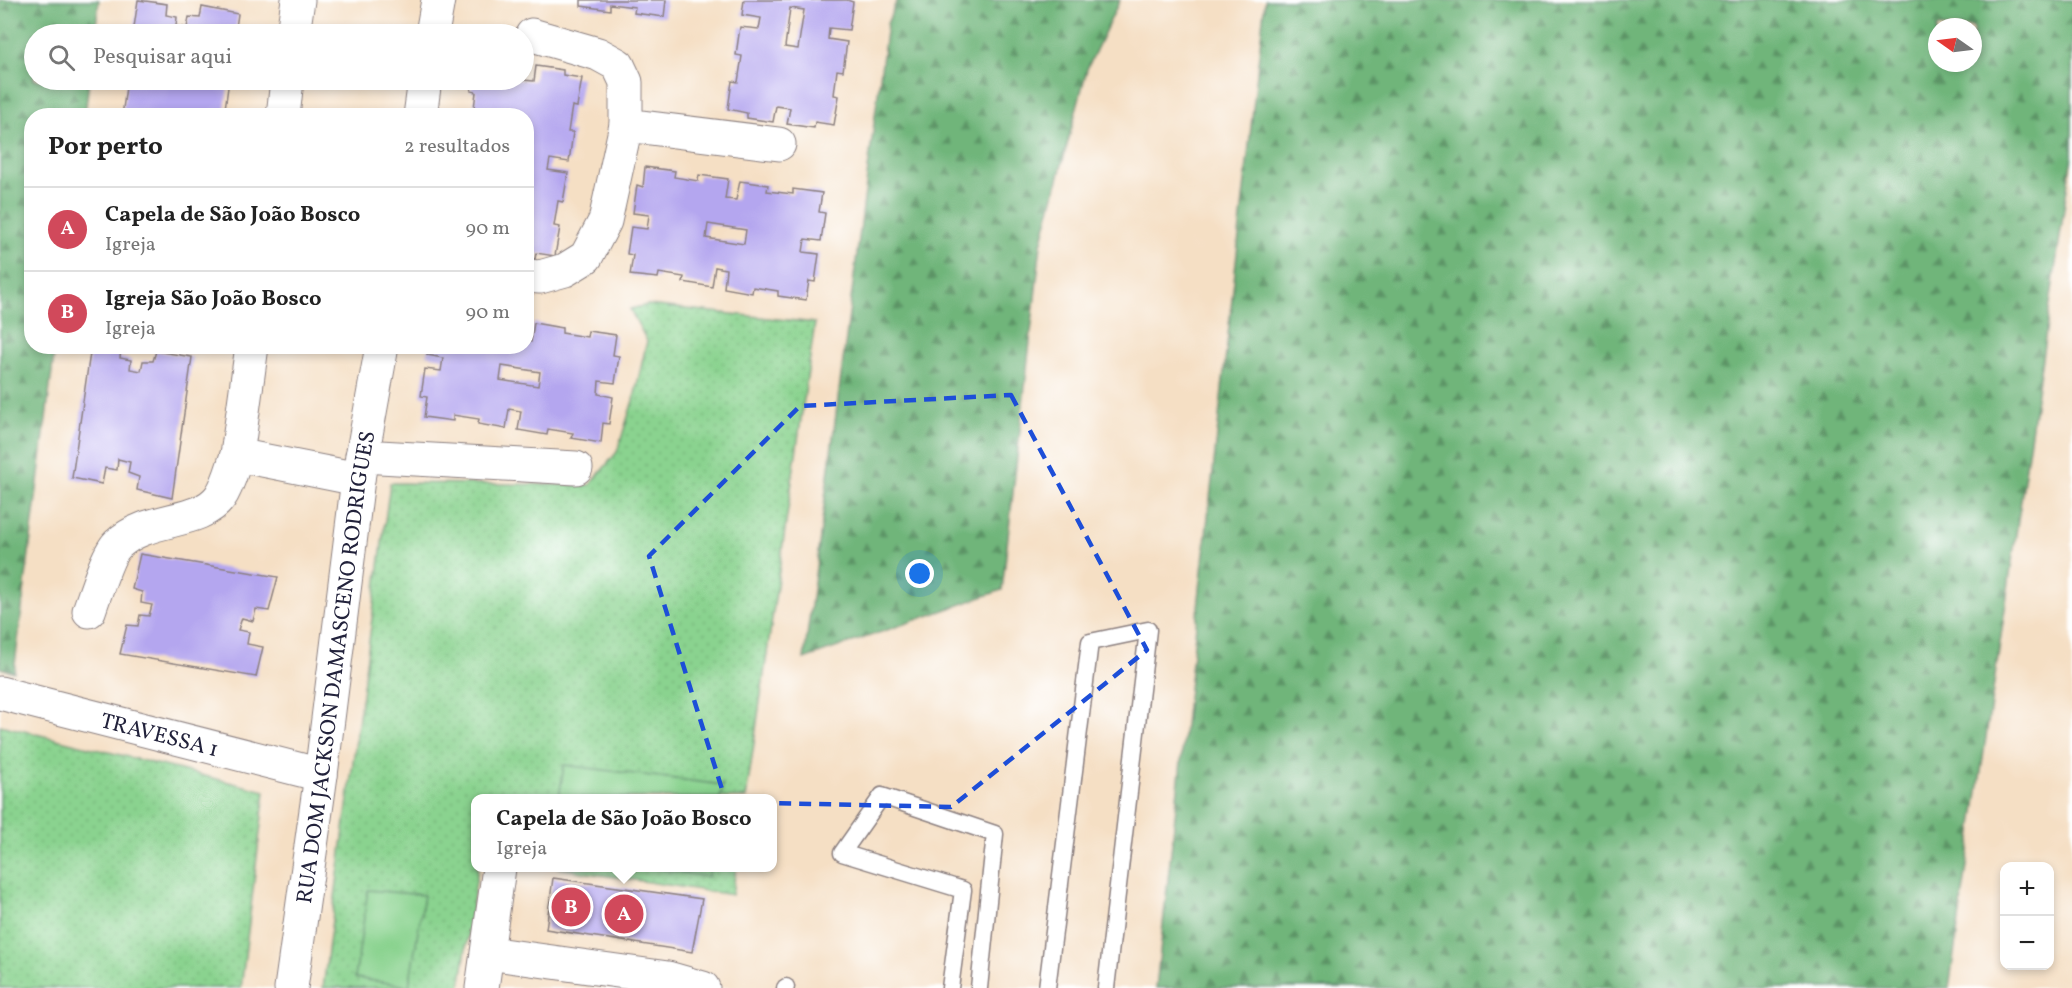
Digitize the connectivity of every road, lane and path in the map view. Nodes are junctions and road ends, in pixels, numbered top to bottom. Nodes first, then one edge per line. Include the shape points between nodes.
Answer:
1 (298, 0) edge
2 (438, 0) edge
3 (295, 24) edge
4 (434, 24) edge
5 (534, 36) edge
6 (286, 90) edge
7 (424, 90) edge
8 (284, 108) edge
9 (421, 108) edge
10 (626, 125) junction
11 (779, 144) dead end
12 (534, 277) edge
13 (251, 354) edge
14 (381, 354) edge
15 (237, 455) junction
16 (360, 468) junction
17 (576, 468) dead end
18 (88, 611) dead end
19 (0, 693) edge
20 (321, 775) junction
21 (497, 872) edge
22 (488, 953) junction
23 (291, 988) edge
24 (482, 988) edge
25 (703, 988) edge
26 (950, 988) edge
27 (979, 988) edge
28 (1047, 988) edge
29 (1106, 988) edge

1 - 3 street
2 - 4 street
5 - 10 street via 598,54 618,64 626,82
6 - 8 street
7 - 9 street
10 - 11 street
10 - 12 street via 605,221 586,257 565,270
13 - 15 street
14 - 16 street, RUA DOM JACKSON DAMASCENO RODRIGUES
15 - 16 street
15 - 18 street via 220,497 205,512 133,532 115,546
16 - 17 street
16 - 20 street, RUA DOM JACKSON DAMASCENO RODRIGUES
19 - 20 street, TRAVESSA 1
20 - 23 street, RUA DOM JACKSON DAMASCENO RODRIGUES
21 - 22 street
22 - 24 street
22 - 25 street via 668,978
26 - 27 lane via 963,890 842,853 882,796 995,834
28 - 29 lane via 1090,642 1148,630

